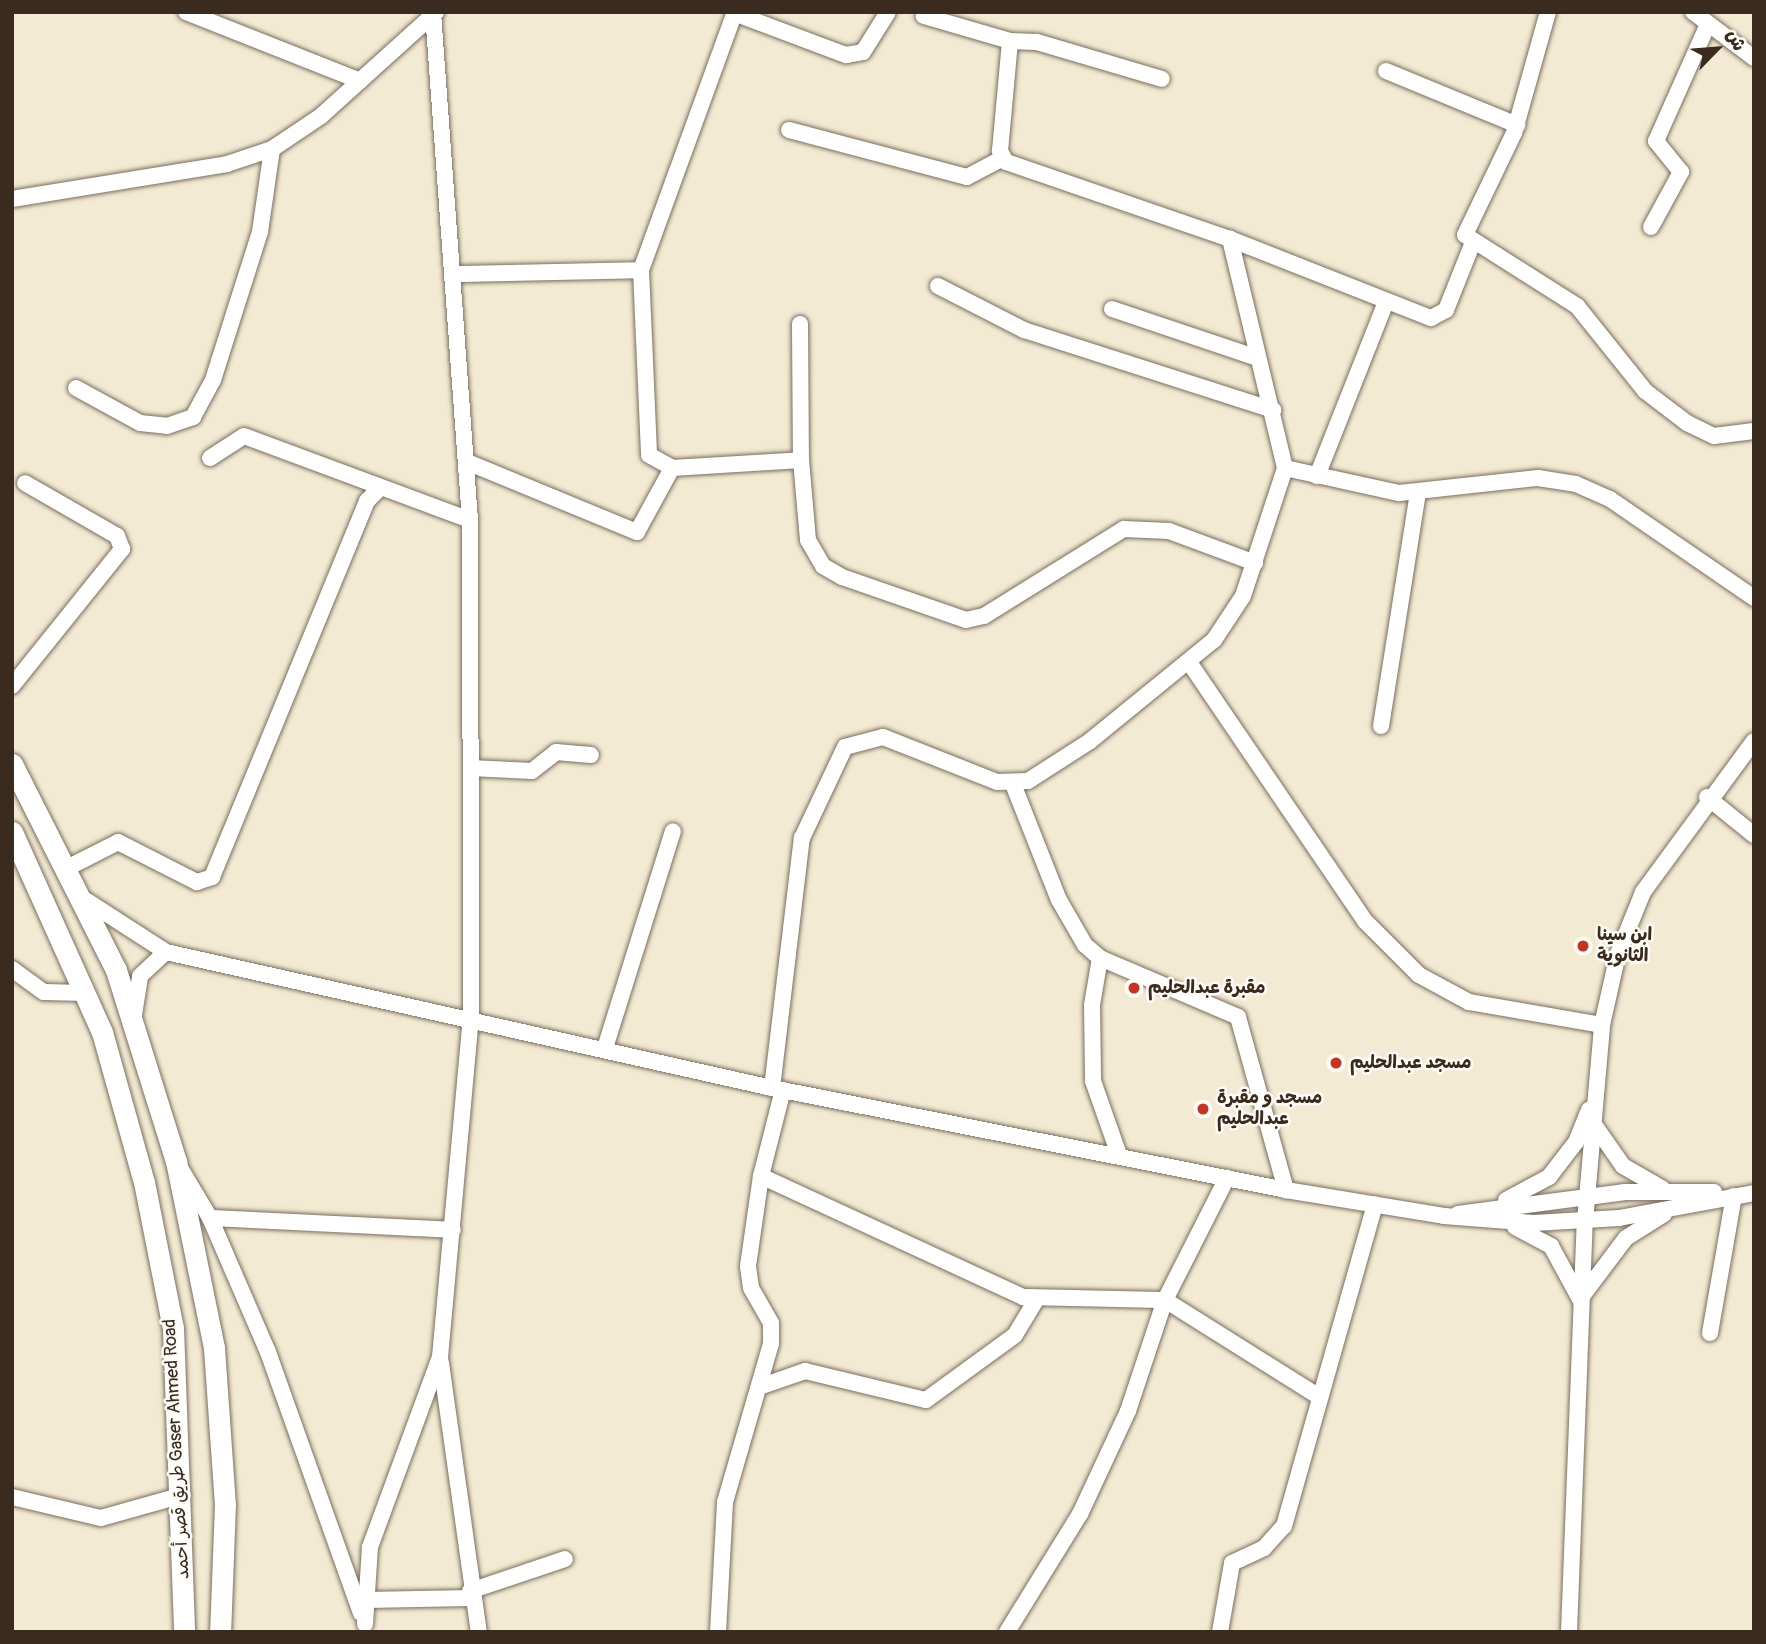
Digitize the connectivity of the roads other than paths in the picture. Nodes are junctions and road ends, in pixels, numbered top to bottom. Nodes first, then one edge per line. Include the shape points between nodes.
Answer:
1 (186, 12) edge
2 (888, 12) edge
3 (1548, 12) edge
4 (1693, 12) edge
5 (434, 13) edge
6 (734, 13) edge
7 (920, 13) edge
8 (1707, 24) junction
9 (1010, 41) junction
10 (1754, 58) edge
11 (1386, 71) dead end
12 (1162, 79) dead end
13 (360, 81) junction
14 (1517, 125) junction
15 (789, 130) dead end
16 (272, 149) junction
17 (1003, 158) junction
18 (12, 199) edge
19 (1651, 227) dead end
20 (1230, 239) junction
21 (1473, 242) junction
22 (641, 270) junction
23 (457, 274) junction
24 (938, 286) dead end
25 (1386, 302) junction
26 (1112, 309) dead end
27 (800, 324) dead end
28 (1258, 358) junction
29 (76, 387) dead end
30 (1273, 410) junction
31 (1754, 431) edge
32 (210, 458) dead end
33 (801, 460) junction
34 (467, 462) junction
35 (672, 468) junction
36 (1286, 468) junction
37 (1317, 475) junction
38 (25, 483) dead end
39 (378, 490) junction
40 (1418, 493) junction
41 (470, 520) junction
42 (1255, 563) junction
43 (1754, 598) edge
44 (1189, 662) junction
45 (12, 686) edge
46 (1381, 726) dead end
47 (1754, 741) edge
48 (591, 755) dead end
49 (12, 764) edge
50 (471, 768) junction
51 (1013, 784) junction
52 (1707, 797) junction
53 (673, 831) dead end
54 (12, 832) edge
55 (1754, 835) edge
56 (69, 867) junction
57 (87, 901) junction
58 (166, 952) junction
59 (1100, 958) junction
60 (12, 969) edge
61 (86, 993) junction
62 (134, 1017) junction
63 (471, 1017) junction
64 (1602, 1025) junction
65 (606, 1048) junction
66 (778, 1089) junction
67 (1596, 1094) junction
68 (1593, 1123) junction
69 (1119, 1155) junction
70 (176, 1161) junction
71 (761, 1176) junction
72 (1227, 1178) junction
73 (1286, 1190) junction
74 (1668, 1191) junction
75 (1745, 1194) edge
76 (1586, 1198) junction
77 (1375, 1205) junction
78 (1493, 1206) junction
79 (1679, 1206) junction
80 (1444, 1216) junction
81 (210, 1218) junction
82 (1585, 1221) junction
83 (1503, 1223) junction
84 (453, 1230) junction
85 (1036, 1300) junction
86 (1165, 1300) junction
87 (1583, 1301) junction
88 (1710, 1333) dead end
89 (440, 1357) junction
90 (762, 1386) junction
91 (1318, 1396) junction
92 (183, 1494) junction
93 (12, 1497) edge
94 (565, 1559) dead end
95 (470, 1594) junction
96 (365, 1600) junction
97 (367, 1628) edge
98 (184, 1632) edge
99 (220, 1632) edge
100 (479, 1632) edge
101 (718, 1632) edge
102 (1007, 1632) edge
103 (1220, 1632) edge
104 (1569, 1632) edge

1 - 13 street
2 - 6 street via 863,52 846,55
3 - 14 street
4 - 8 street
5 - 13 street
5 - 23 street
6 - 22 street
7 - 9 street
8 - 10 street
8 - 19 street via 1656,141 1681,172
9 - 12 street via 1037,42
9 - 17 street
11 - 14 street
13 - 16 street
14 - 21 street via 1464,230
15 - 17 street via 967,177
16 - 18 street via 228,164
16 - 29 street via 260,232 212,380 193,417 167,426 140,423
17 - 20 street
20 - 25 street
20 - 28 street
21 - 25 street via 1438,317
21 - 31 street via 1577,306 1645,391 1686,424 1714,436
22 - 23 street
22 - 35 street via 649,455
23 - 34 street
24 - 30 street via 1024,330
25 - 37 street
26 - 28 street
27 - 33 street
28 - 30 street
30 - 36 street
32 - 39 street via 244,436
33 - 35 street
33 - 42 street via 804,523 823,566 955,618 984,616 1124,529 1153,527
34 - 35 street via 637,532
34 - 41 street
36 - 37 street
36 - 42 street
37 - 40 street
38 - 45 street via 117,536 122,549
39 - 41 street
39 - 56 street via 367,501 212,877 197,882 118,842
40 - 43 street via 1538,478 1576,484 1610,499
40 - 46 street
41 - 50 street
42 - 44 street via 1230,619
44 - 51 street via 1090,741
44 - 64 street via 1365,921 1419,975 1469,1002
47 - 52 street
48 - 50 street via 556,752 531,771
49 - 56 main road, طريق قصر أحمد Gaser Ahmed Road
50 - 63 street
51 - 59 street via 1071,927
51 - 66 street via 883,737 845,747 802,838
52 - 55 street
52 - 64 street via 1643,892 1618,954
53 - 65 street
54 - 61 main road, طريق قصر أحمد Gaser Ahmed Road
56 - 57 main road, طريق قصر أحمد Gaser Ahmed Road
57 - 58 street
57 - 62 main road, طريق قصر أحمد Gaser Ahmed Road
58 - 62 street via 140,976
58 - 63 street
59 - 69 street via 1092,1005 1093,1081
59 - 73 street via 1238,1017
60 - 61 street via 44,992
61 - 92 main road, طريق قصر أحمد Gaser Ahmed Road via 144,1182 173,1328
62 - 70 main road, طريق قصر أحمد Gaser Ahmed Road
63 - 65 street
63 - 84 street
64 - 67 street
65 - 66 street
66 - 69 street
66 - 71 street
67 - 68 street
67 - 78 street via 1576,1142 1549,1177
68 - 74 street via 1623,1166
68 - 76 street
69 - 72 street
70 - 81 street
70 - 99 main road, طريق قصر أحمد Gaser Ahmed Road via 214,1348 225,1504
71 - 85 street
71 - 90 street via 748,1278 771,1323
72 - 73 street
72 - 86 street
73 - 77 street
74 - 75 street
74 - 76 street
75 - 79 street
75 - 88 street
76 - 78 street
76 - 82 street
77 - 80 street
77 - 91 street
78 - 80 street
79 - 82 street
79 - 87 street via 1626,1238
80 - 83 street
81 - 84 street
81 - 97 street via 268,1352
82 - 83 street
82 - 87 street
83 - 87 street via 1551,1246
84 - 89 street
85 - 86 street
85 - 90 street via 1021,1330 926,1400 805,1371
86 - 91 street
86 - 102 street via 1129,1411 1085,1503
87 - 104 street
89 - 95 street
89 - 96 street via 370,1547
90 - 101 street via 725,1502
91 - 103 street via 1284,1526 1264,1548 1232,1563
92 - 93 street via 101,1518
92 - 98 main road, طريق قصر أحمد Gaser Ahmed Road
94 - 95 street
95 - 96 street
95 - 100 street
96 - 97 street

